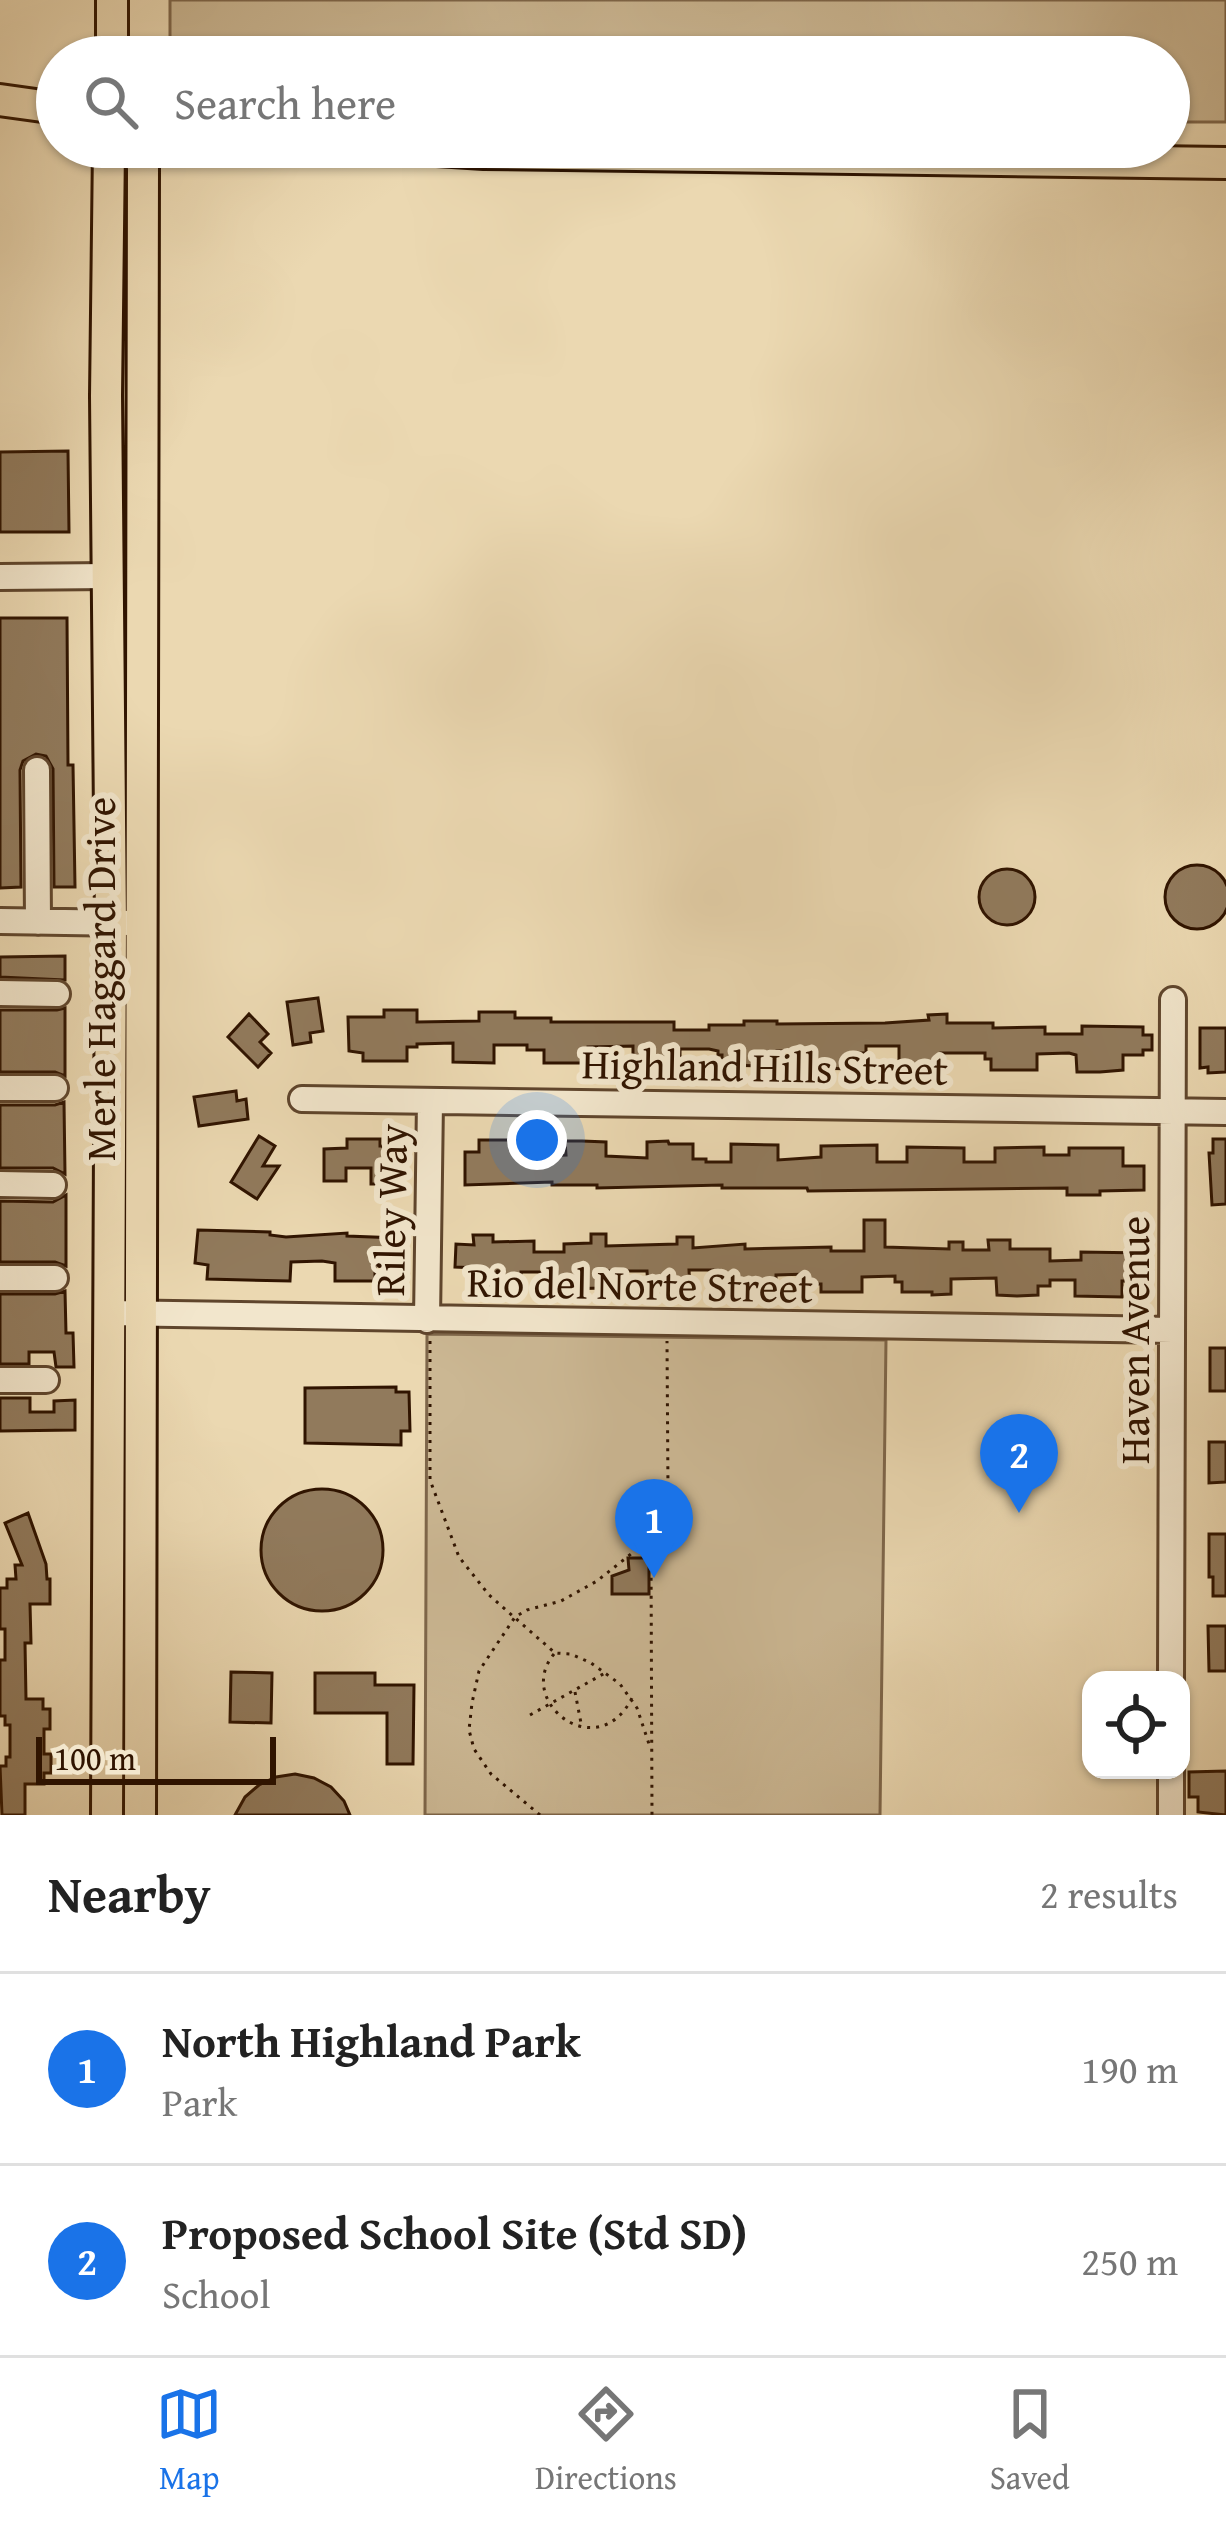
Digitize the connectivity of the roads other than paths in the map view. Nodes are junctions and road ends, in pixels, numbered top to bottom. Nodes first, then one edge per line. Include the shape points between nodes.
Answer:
1 (112, 0) edge
2 (112, 36) edge
3 (0, 100) edge
4 (36, 105) edge
5 (1190, 163) edge
6 (1226, 163) edge
7 (109, 168) edge
8 (143, 168) edge
9 (109, 576) junction
10 (0, 577) edge
11 (37, 770) dead end
12 (0, 921) edge
13 (38, 922) junction
14 (126, 923) junction
15 (0, 993) edge
16 (57, 994) dead end
17 (1173, 1000) dead end
18 (0, 1088) edge
19 (55, 1088) dead end
20 (302, 1099) dead end
21 (430, 1101) junction
22 (1172, 1111) junction
23 (1226, 1112) edge
24 (0, 1184) edge
25 (53, 1184) dead end
26 (0, 1278) edge
27 (55, 1278) dead end
28 (108, 1313) junction
29 (141, 1314) junction
30 (429, 1326) junction
31 (1172, 1330) junction
32 (0, 1380) edge
33 (46, 1380) dead end
34 (1171, 1671) edge
35 (1171, 1779) edge
36 (107, 1815) edge
37 (140, 1815) edge
38 (1171, 1815) edge

1 - 2 main road
3 - 4 main road
5 - 6 main road
7 - 9 main road, Merle Haggard Drive
8 - 14 main road, Merle Haggard Drive
9 - 10 street
9 - 14 main road, Merle Haggard Drive
11 - 13 street
12 - 13 street
13 - 14 street
14 - 28 main road, Merle Haggard Drive
14 - 29 main road, Merle Haggard Drive
15 - 16 street
17 - 22 street, Haven Avenue
18 - 19 street
20 - 21 street, Highland Hills Street
21 - 22 street, Highland Hills Street
21 - 30 street, Riley Way
22 - 23 street, Highland Hills Street
22 - 31 street, Haven Avenue
24 - 25 street
26 - 27 street
28 - 29 street, Rio del Norte Street
28 - 36 main road, Merle Haggard Drive
29 - 30 street, Rio del Norte Street
29 - 37 main road, Merle Haggard Drive
30 - 31 street, Rio del Norte Street
31 - 34 street, Haven Avenue
32 - 33 street
35 - 38 street

